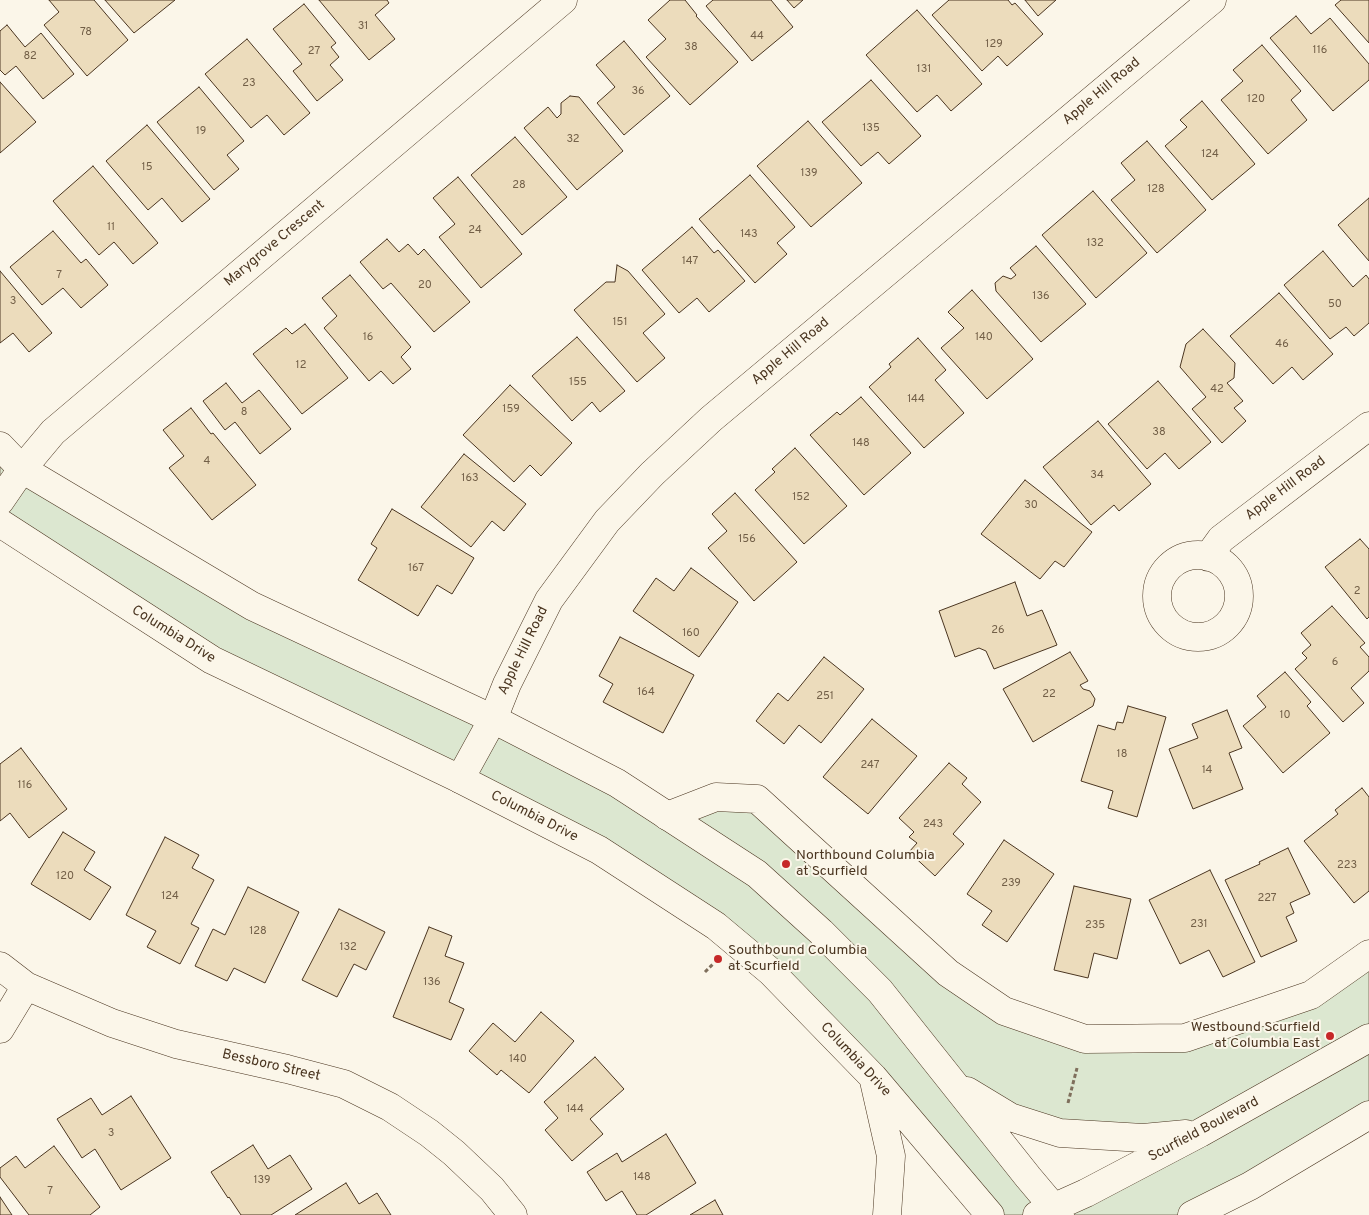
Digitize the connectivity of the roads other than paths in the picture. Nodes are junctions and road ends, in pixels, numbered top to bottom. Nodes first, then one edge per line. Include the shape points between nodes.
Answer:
1 (563, 0) edge
2 (1212, 0) edge
3 (1369, 426) edge
4 (0, 446) edge
5 (22, 469) junction
6 (0, 502) edge
7 (0, 523) edge
8 (1208, 557) dead end
9 (493, 719) junction
10 (460, 779) junction
11 (667, 816) junction
12 (1369, 954) edge
13 (0, 966) edge
14 (26, 986) junction
15 (0, 1029) edge
16 (1369, 1038) edge
17 (873, 1077) junction
18 (951, 1082) junction
19 (1369, 1115) edge
20 (1200, 1133) junction
21 (1250, 1186) junction
22 (1050, 1212) edge
23 (514, 1215) edge
24 (887, 1215) edge
25 (990, 1215) edge
26 (1192, 1215) edge
27 (1234, 1215) edge

1 - 5 street, Marygrove Crescent via 53,432
2 - 9 street, Apple Hill Road via 719,413 652,474 607,521 549,600
3 - 8 street, Apple Hill Road via 1221,539
4 - 5 street
5 - 6 street, Marygrove Crescent
5 - 9 street via 252,606
7 - 10 street, Columbia Drive via 212,660
9 - 10 street, Apple Hill Road
9 - 11 street via 617,783
10 - 17 street, Columbia Drive via 599,850 716,926 771,972
11 - 12 street via 716,797 757,799 948,973 1004,1011 1085,1038 1185,1038 1311,995
11 - 18 street via 757,874 821,932 880,991
13 - 14 street, Bessboro Street
14 - 15 street
14 - 23 street, Bessboro Street via 112,1023 176,1044 344,1084 390,1107 429,1133 492,1189
16 - 20 street, Scurfield Boulevard
17 - 24 street via 891,1156
17 - 25 street, Columbia Drive
18 - 20 street via 1010,1117 1060,1133 1143,1138
18 - 22 street via 1028,1177
19 - 21 street
20 - 22 street, Scurfield Boulevard
21 - 26 street
21 - 27 street

